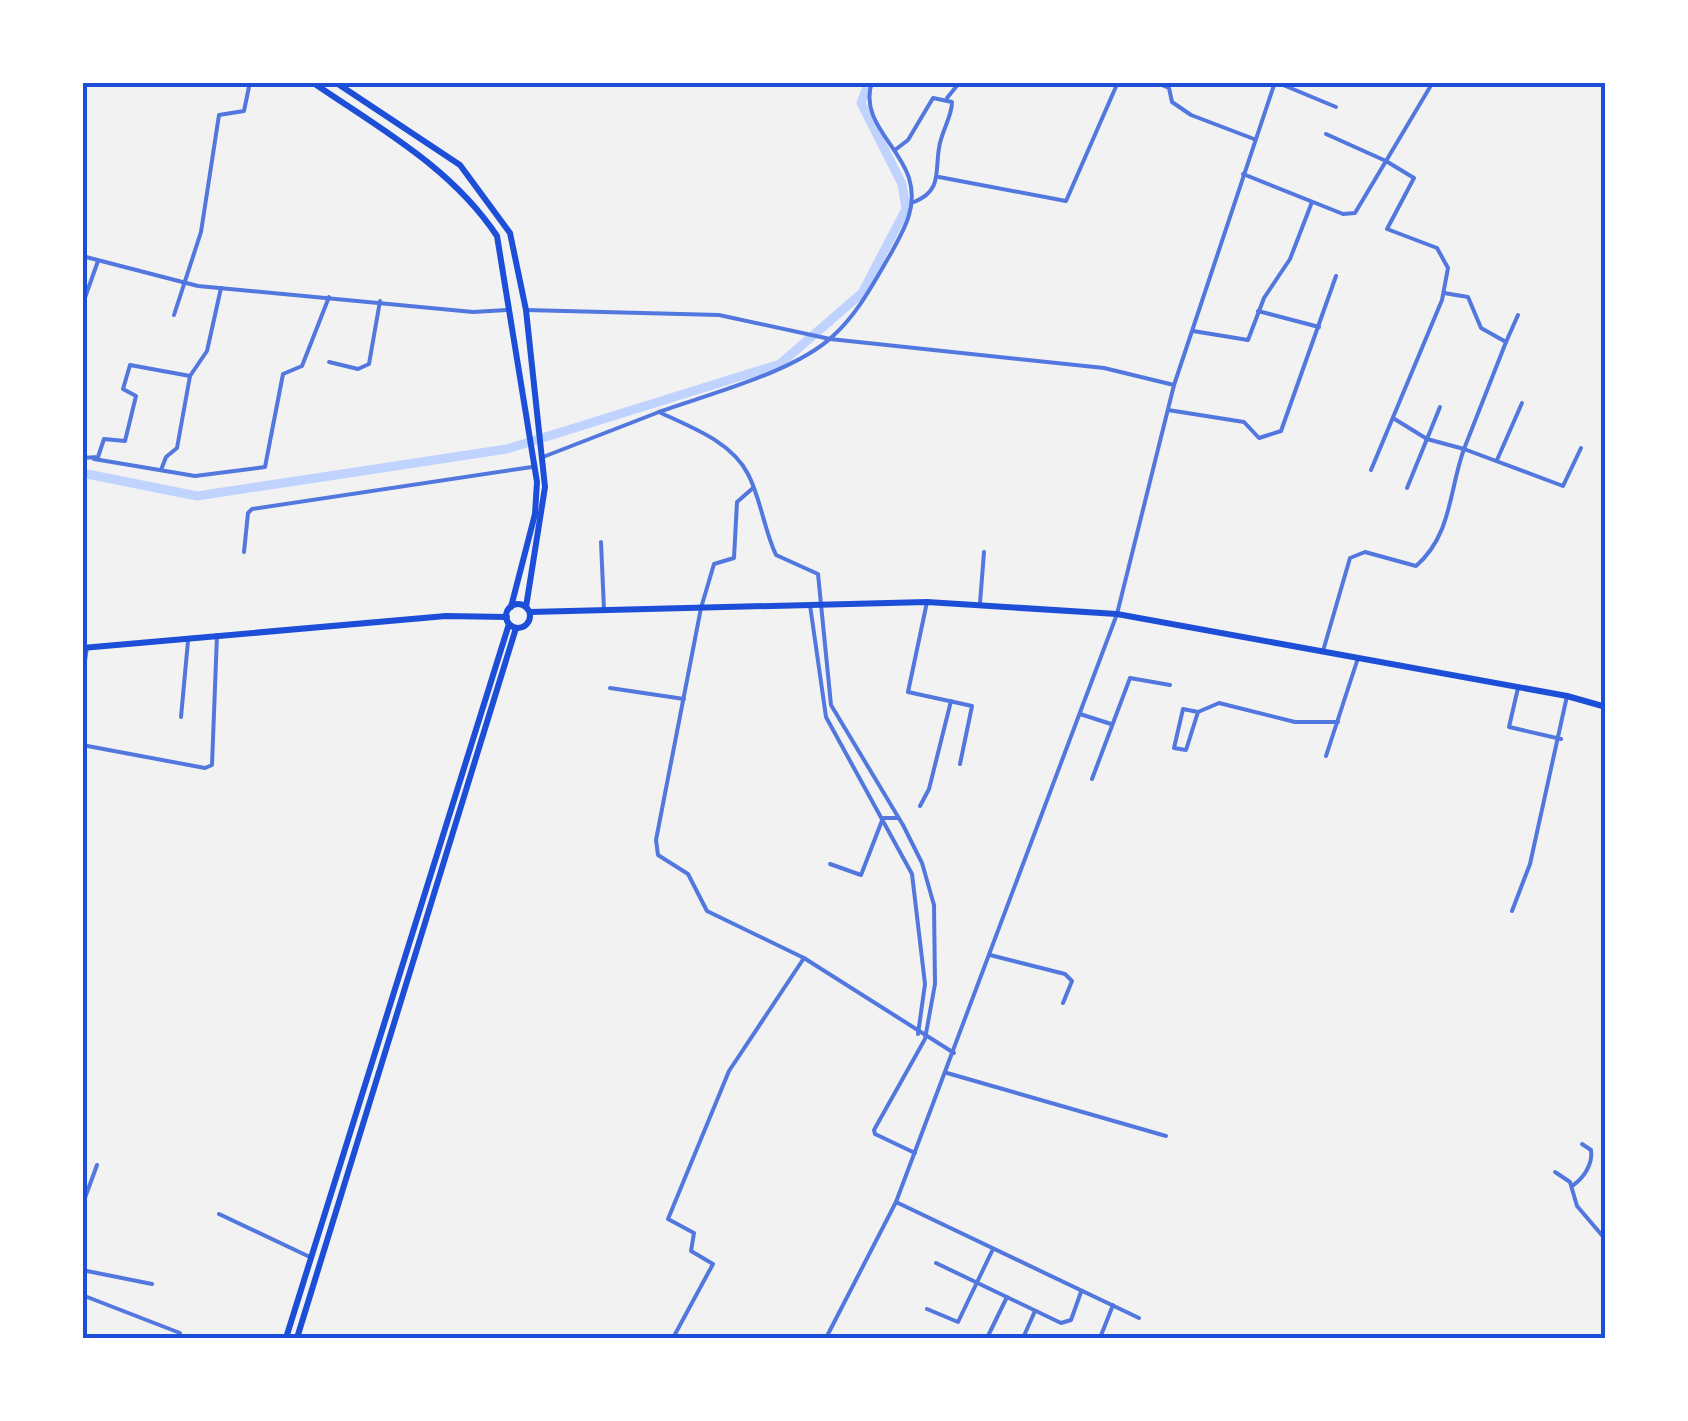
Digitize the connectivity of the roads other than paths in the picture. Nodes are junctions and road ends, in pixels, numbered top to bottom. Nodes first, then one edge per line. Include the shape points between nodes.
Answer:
1 (250, 82) edge
2 (312, 82) edge
3 (335, 82) edge
4 (872, 82) edge
5 (960, 82) edge
6 (1118, 82) edge
7 (1155, 82) edge
8 (1276, 82) edge
9 (1433, 82) edge
10 (947, 98) junction
11 (1336, 107) dead end
12 (392, 120) junction
13 (385, 131) junction
14 (1326, 134) dead end
15 (1254, 140) junction
16 (895, 150) junction
17 (1386, 161) junction
18 (1243, 174) junction
19 (938, 177) junction
20 (914, 202) junction
21 (1312, 202) junction
22 (507, 224) junction
23 (495, 232) junction
24 (82, 256) edge
25 (98, 261) junction
26 (1336, 276) dead end
27 (182, 282) junction
28 (221, 288) junction
29 (1444, 292) junction
30 (329, 297) junction
31 (380, 301) junction
32 (82, 306) edge
33 (512, 310) junction
34 (526, 310) junction
35 (1258, 311) junction
36 (174, 316) dead end
37 (1518, 316) dead end
38 (1319, 326) junction
39 (1192, 330) junction
40 (827, 338) junction
41 (1506, 342) junction
42 (329, 362) dead end
43 (190, 376) junction
44 (1174, 385) junction
45 (1522, 403) dead end
46 (538, 404) junction
47 (526, 406) junction
48 (1440, 407) dead end
49 (1168, 410) junction
50 (658, 412) junction
51 (1393, 418) junction
52 (1427, 439) junction
53 (1581, 448) dead end
54 (1464, 449) junction
55 (82, 458) edge
56 (540, 458) junction
57 (94, 459) junction
58 (1497, 460) junction
59 (161, 470) junction
60 (1371, 470) dead end
61 (753, 488) junction
62 (1407, 488) dead end
63 (601, 542) dead end
64 (244, 552) dead end
65 (984, 552) dead end
66 (927, 602) junction
67 (814, 605) junction
68 (511, 607) junction
69 (980, 607) junction
70 (701, 608) junction
71 (528, 610) junction
72 (604, 610) junction
73 (1117, 614) junction
74 (511, 623) junction
75 (217, 635) junction
76 (188, 637) junction
77 (85, 648) edge
78 (1323, 651) junction
79 (1358, 658) junction
80 (82, 682) edge
81 (1170, 686) dead end
82 (610, 688) dead end
83 (1518, 688) junction
84 (1568, 696) junction
85 (684, 698) junction
86 (952, 701) junction
87 (1606, 707) edge
88 (1198, 712) junction
89 (1080, 714) junction
90 (181, 717) dead end
91 (1338, 722) junction
92 (1111, 724) junction
93 (1561, 740) junction
94 (82, 746) edge
95 (1326, 756) dead end
96 (960, 764) dead end
97 (1092, 779) dead end
98 (920, 806) dead end
99 (883, 818) junction
100 (898, 818) junction
101 (830, 864) dead end
102 (1512, 911) dead end
103 (409, 950) junction
104 (418, 954) junction
105 (990, 956) junction
106 (804, 958) junction
107 (1063, 1003) dead end
108 (918, 1034) junction
109 (925, 1039) junction
110 (954, 1054) junction
111 (373, 1064) junction
112 (382, 1068) junction
113 (947, 1073) junction
114 (1166, 1136) dead end
115 (1582, 1144) dead end
116 (915, 1153) junction
117 (97, 1165) dead end
118 (1555, 1172) dead end
119 (1572, 1186) junction
120 (896, 1202) junction
121 (82, 1206) edge
122 (218, 1214) dead end
123 (1606, 1240) edge
124 (994, 1247) junction
125 (312, 1258) junction
126 (936, 1263) dead end
127 (82, 1270) edge
128 (976, 1282) junction
129 (152, 1284) dead end
130 (1081, 1291) junction
131 (82, 1296) edge
132 (1006, 1297) junction
133 (1113, 1305) junction
134 (927, 1309) dead end
135 (1036, 1310) junction
136 (1139, 1318) dead end
137 (180, 1333) dead end
138 (286, 1338) edge
139 (297, 1338) edge
140 (672, 1338) edge
141 (826, 1338) edge
142 (988, 1338) edge
143 (1023, 1338) edge
144 (1100, 1338) edge

1 - 27 street via 244,111 219,116 201,232
2 - 13 main road
3 - 12 main road
4 - 16 street via 872,116
5 - 10 street
6 - 19 street via 1066,201
7 - 15 street via 1169,88 1172,102 1191,115
8 - 11 street
8 - 15 street
9 - 17 street
10 - 16 street via 933,98
10 - 19 street via 954,106 939,148
12 - 13 main road
12 - 22 main road via 460,165
13 - 23 main road via 447,175
14 - 17 street
15 - 18 street
16 - 20 street
17 - 21 street via 1355,213
17 - 29 street via 1414,178 1387,229 1437,248 1448,268
18 - 21 street
18 - 39 street
19 - 20 street
20 - 40 street via 865,300
21 - 35 street via 1290,259
22 - 23 main road
22 - 34 main road
23 - 33 main road
24 - 25 street
25 - 27 street
25 - 32 street
26 - 38 street
27 - 28 street
27 - 36 street
28 - 30 street
28 - 43 street via 207,352
29 - 41 street via 1468,297 1481,328
29 - 51 street
30 - 31 street
30 - 59 street via 302,366 284,374 265,468 195,476
31 - 33 street
31 - 42 street via 369,364 358,369
33 - 47 main road
34 - 40 street via 719,316
34 - 46 main road
35 - 38 street
35 - 39 street via 1246,342
37 - 41 street
38 - 49 street via 1284,428 1275,434 1259,438 1244,422
39 - 44 street
40 - 44 street via 1104,368
40 - 50 street via 750,378
41 - 54 street
43 - 57 street via 130,365 124,389 136,396 125,441 104,439
43 - 59 street via 177,448
44 - 49 street
45 - 58 street
46 - 47 main road
46 - 56 main road
47 - 56 main road
48 - 52 street
49 - 73 street
50 - 56 street
50 - 61 street via 723,446
51 - 52 street
51 - 60 street
52 - 54 street
52 - 62 street
53 - 58 street via 1563,486
54 - 58 street
54 - 78 street via 1449,517 1420,563 1365,552 1350,558
55 - 57 street
56 - 64 street via 252,510
56 - 68 main road via 537,503
56 - 71 main road via 543,507
57 - 59 street
61 - 67 street via 776,555 818,574
61 - 70 street via 736,502 734,558 714,564
63 - 72 street
65 - 69 street
66 - 67 main road
66 - 69 main road
66 - 86 street via 908,692
67 - 70 main road
67 - 99 street via 826,717
67 - 100 street via 831,705
68 - 71 main road
68 - 74 main road
69 - 73 main road
70 - 72 main road
70 - 85 street
71 - 72 main road
71 - 74 main road via 526,626
73 - 78 main road
73 - 89 street
74 - 75 main road via 446,616
74 - 103 main road
74 - 104 main road
75 - 76 main road
75 - 94 street via 212,765
76 - 77 main road
76 - 90 street
77 - 80 street
78 - 79 main road
79 - 83 main road
79 - 91 street
81 - 92 street via 1130,678
82 - 85 street
83 - 84 main road
83 - 93 street via 1509,728
84 - 87 main road
84 - 93 street
85 - 106 street via 658,855 688,874 707,912
86 - 96 street via 974,711
86 - 98 street
88 - 88 street via 1182,709 1173,747 1186,750
88 - 91 street via 1220,702 1294,722
89 - 92 street
89 - 105 street
91 - 95 street
92 - 97 street
93 - 102 street
99 - 100 street
99 - 101 street via 861,875
99 - 108 street via 916,891 926,984
100 - 109 street via 934,905 935,984
103 - 104 main road
103 - 111 main road
104 - 112 main road
105 - 107 street via 1066,974 1072,982
105 - 110 street
106 - 108 street
106 - 140 street via 729,1071 668,1219 694,1234 691,1251 713,1264
108 - 109 street
109 - 110 street
109 - 116 street via 874,1132
110 - 113 street
111 - 112 main road
111 - 125 main road
112 - 139 main road
113 - 114 street
113 - 116 street
115 - 119 street via 1592,1159
116 - 120 street
117 - 121 street
118 - 119 street
119 - 123 street via 1577,1206
120 - 124 street
120 - 141 street
122 - 125 street
124 - 128 street
124 - 130 street
125 - 138 main road
126 - 128 street
127 - 129 street
128 - 132 street
128 - 134 street via 957,1323
130 - 133 street
130 - 135 street via 1066,1324
131 - 137 street
132 - 135 street
132 - 142 street
133 - 136 street
133 - 144 street
135 - 143 street

